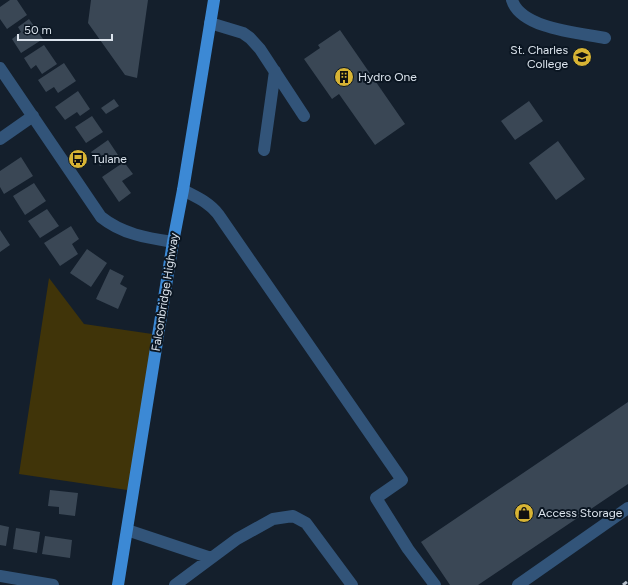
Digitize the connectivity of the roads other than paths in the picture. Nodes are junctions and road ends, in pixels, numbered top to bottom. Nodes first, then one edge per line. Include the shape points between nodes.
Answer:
1 (214, 0) edge
2 (512, 0) edge
3 (210, 23) junction
4 (605, 38) dead end
5 (0, 68) edge
6 (275, 72) junction
7 (33, 116) junction
8 (304, 116) dead end
9 (0, 139) edge
10 (264, 150) dead end
11 (183, 190) junction
12 (173, 242) junction
13 (628, 508) edge
14 (127, 530) junction
15 (211, 558) junction
16 (0, 576) edge
17 (53, 585) edge
18 (118, 585) edge
19 (175, 585) edge
20 (352, 585) edge
21 (435, 585) edge
22 (518, 585) edge

1 - 3 main road, Falconbridge Highway
2 - 4 street via 527,18 546,26
3 - 6 street via 250,38
3 - 11 main road, Falconbridge Highway
5 - 7 street
6 - 8 street
6 - 10 street
7 - 9 street
7 - 12 street via 101,217 113,226 132,234
11 - 12 main road, Falconbridge Highway
11 - 21 street via 206,202 218,214 402,480 376,498
12 - 14 main road, Falconbridge Highway
13 - 22 street
14 - 15 street
14 - 18 main road, Falconbridge Highway
15 - 19 street
15 - 20 street via 237,539 273,519 293,516 306,523
16 - 17 street

